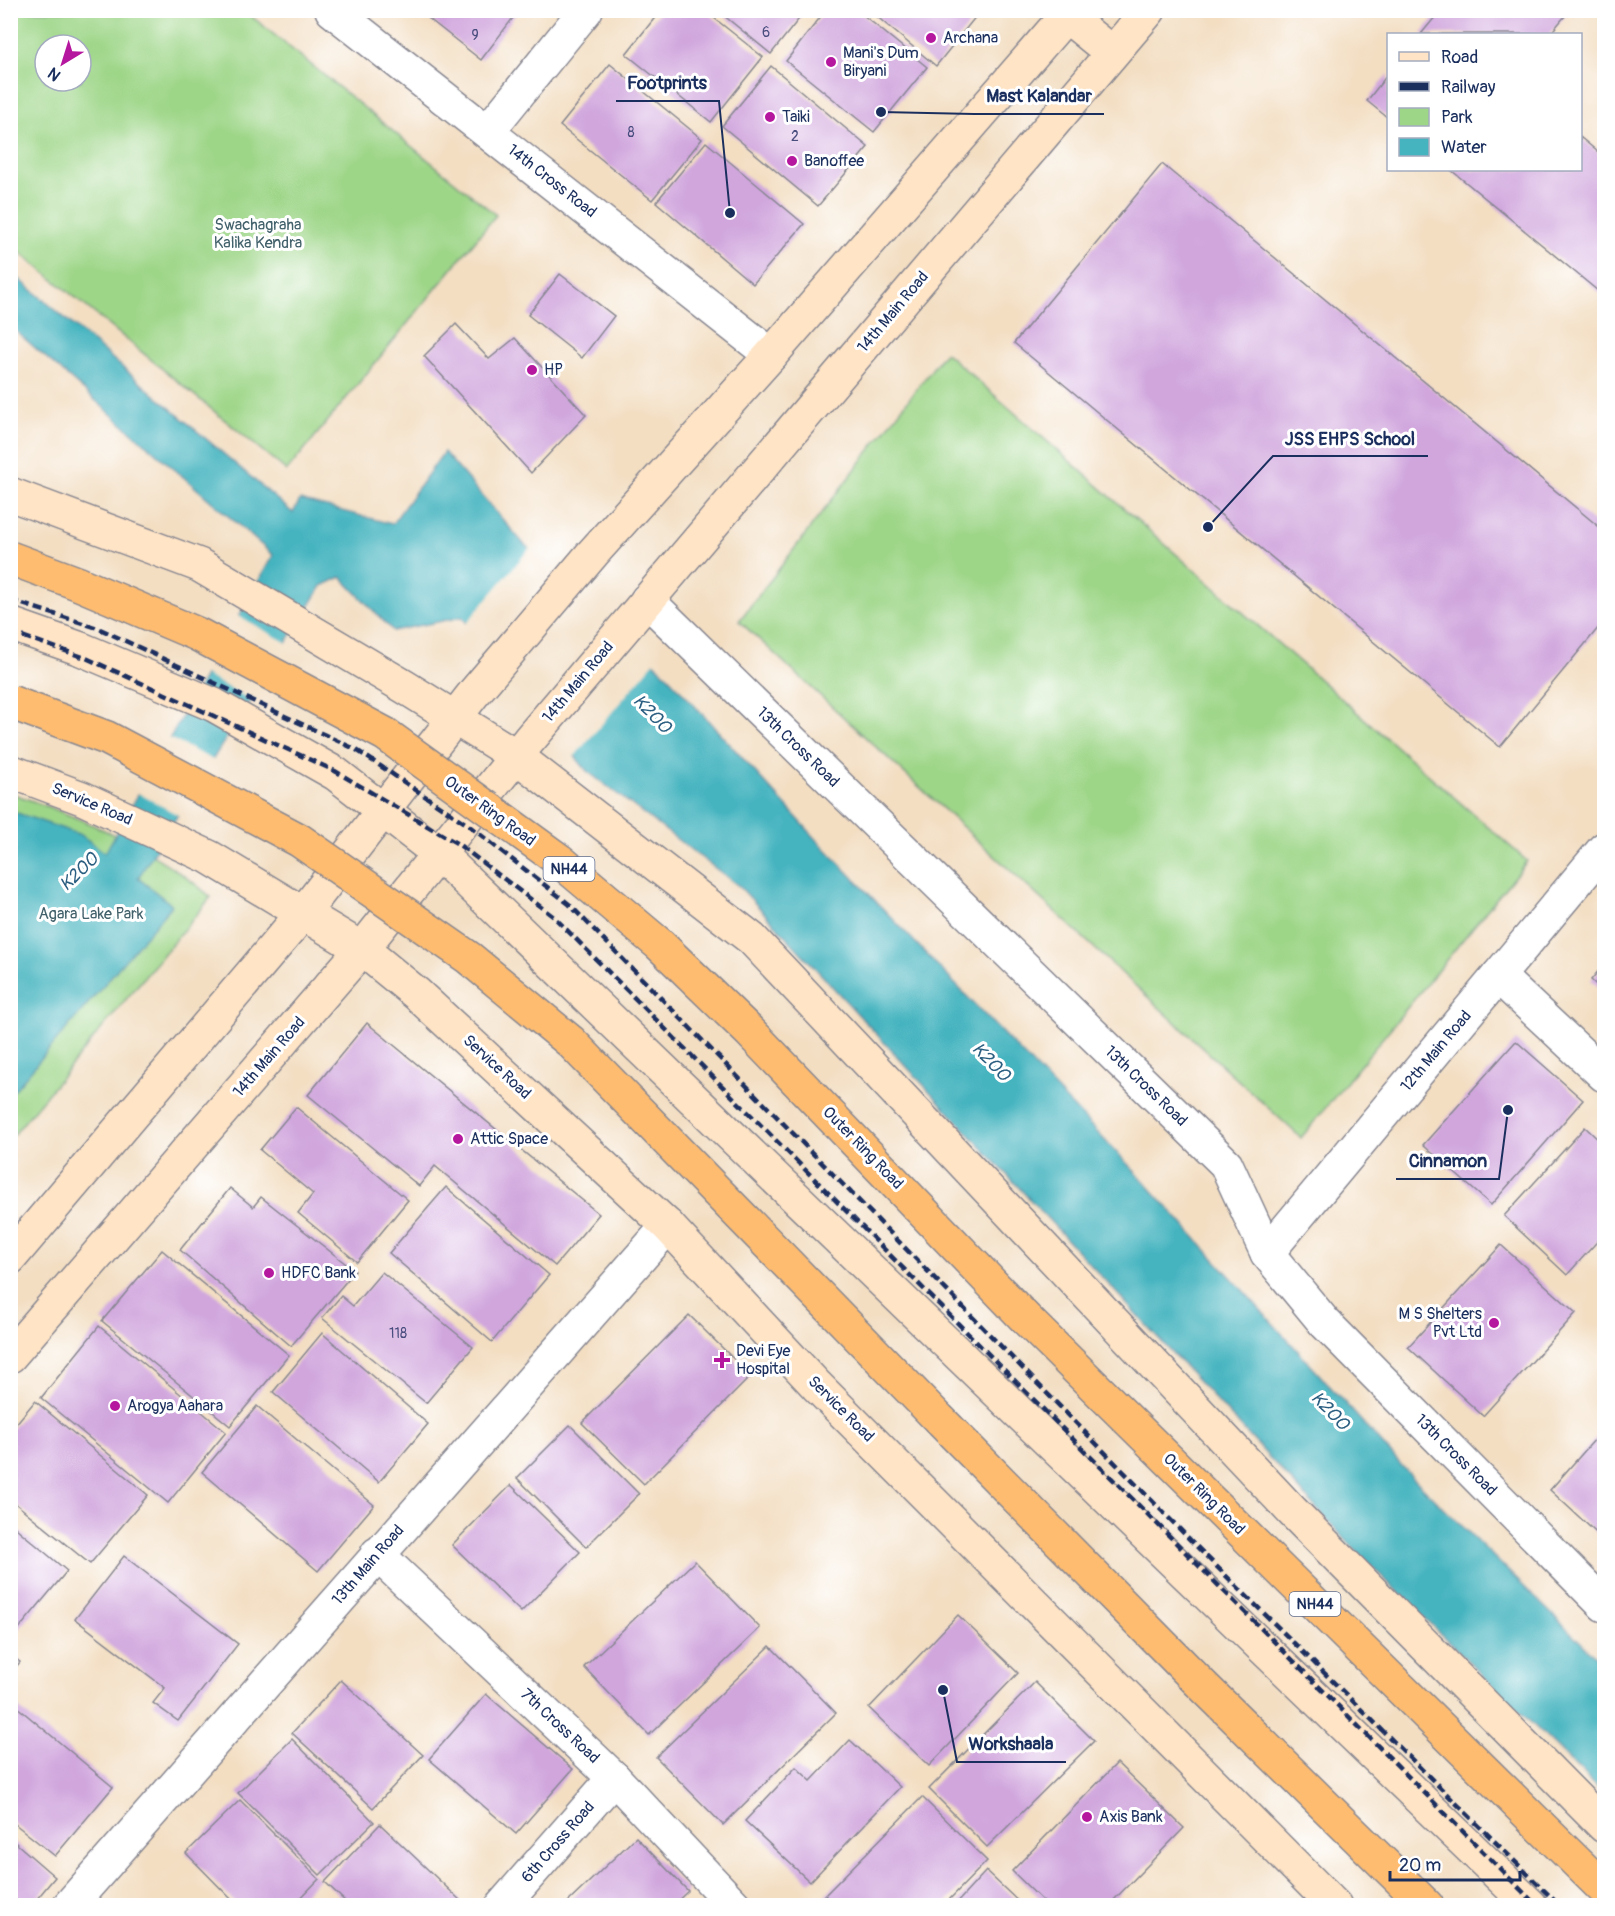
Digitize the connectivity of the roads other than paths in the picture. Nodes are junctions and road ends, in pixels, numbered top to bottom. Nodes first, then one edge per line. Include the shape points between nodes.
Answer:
1 (332, 10) edge
2 (586, 10) edge
3 (1065, 12) edge
4 (1137, 14) edge
5 (1112, 53) junction
6 (488, 131) junction
7 (771, 354) junction
8 (10, 494) edge
9 (10, 558) edge
10 (647, 600) junction
11 (10, 624) edge
12 (10, 702) edge
13 (464, 705) junction
14 (522, 748) junction
15 (10, 771) edge
16 (385, 811) junction
17 (1605, 849) edge
18 (438, 853) junction
19 (304, 912) junction
20 (362, 949) junction
21 (1498, 976) junction
22 (1605, 1075) edge
23 (668, 1226) junction
24 (1267, 1252) junction
25 (10, 1258) edge
26 (10, 1356) edge
27 (377, 1554) junction
28 (1605, 1605) edge
29 (614, 1778) junction
30 (1605, 1826) edge
31 (1605, 1889) edge
32 (69, 1905) edge
33 (502, 1905) edge
34 (735, 1905) edge
35 (1335, 1905) edge
36 (1427, 1905) edge
37 (1531, 1905) edge

1 - 6 street, 14th Cross Road
2 - 6 street
3 - 5 street
3 - 7 street
4 - 5 street, 14th Main Road
5 - 10 street, 14th Main Road
6 - 7 street, 14th Cross Road
7 - 13 street
8 - 13 street via 199,566
9 - 31 highway, Outer Ring Road / NH44, bridge via 197,634 384,734 559,861 659,944 750,1032 1026,1319
10 - 14 street, 14th Main Road
10 - 24 street, 13th Cross Road via 1226,1164
11 - 16 street via 81,648 214,705 336,774
12 - 36 highway, bridge via 107,738 299,840 469,958 571,1042 1199,1682
13 - 14 street
13 - 16 street
14 - 18 street, 14th Main Road
14 - 30 street via 752,939 1292,1511
15 - 19 street, Service Road via 82,798 209,857
16 - 18 street
16 - 19 street
17 - 21 street, 12th Main Road
18 - 20 street, 14th Main Road
18 - 37 street
19 - 20 street, Service Road
19 - 25 street
20 - 23 street, Service Road via 417,994
20 - 26 street, 14th Main Road
21 - 22 street
21 - 24 street, 12th Main Road
23 - 27 street, 13th Main Road
23 - 35 street, Service Road via 817,1386
24 - 28 street, 13th Cross Road via 1324,1322
27 - 29 street, 7th Cross Road
27 - 32 street, 13th Main Road
29 - 33 street, 6th Cross Road
29 - 34 street, 7th Cross Road

